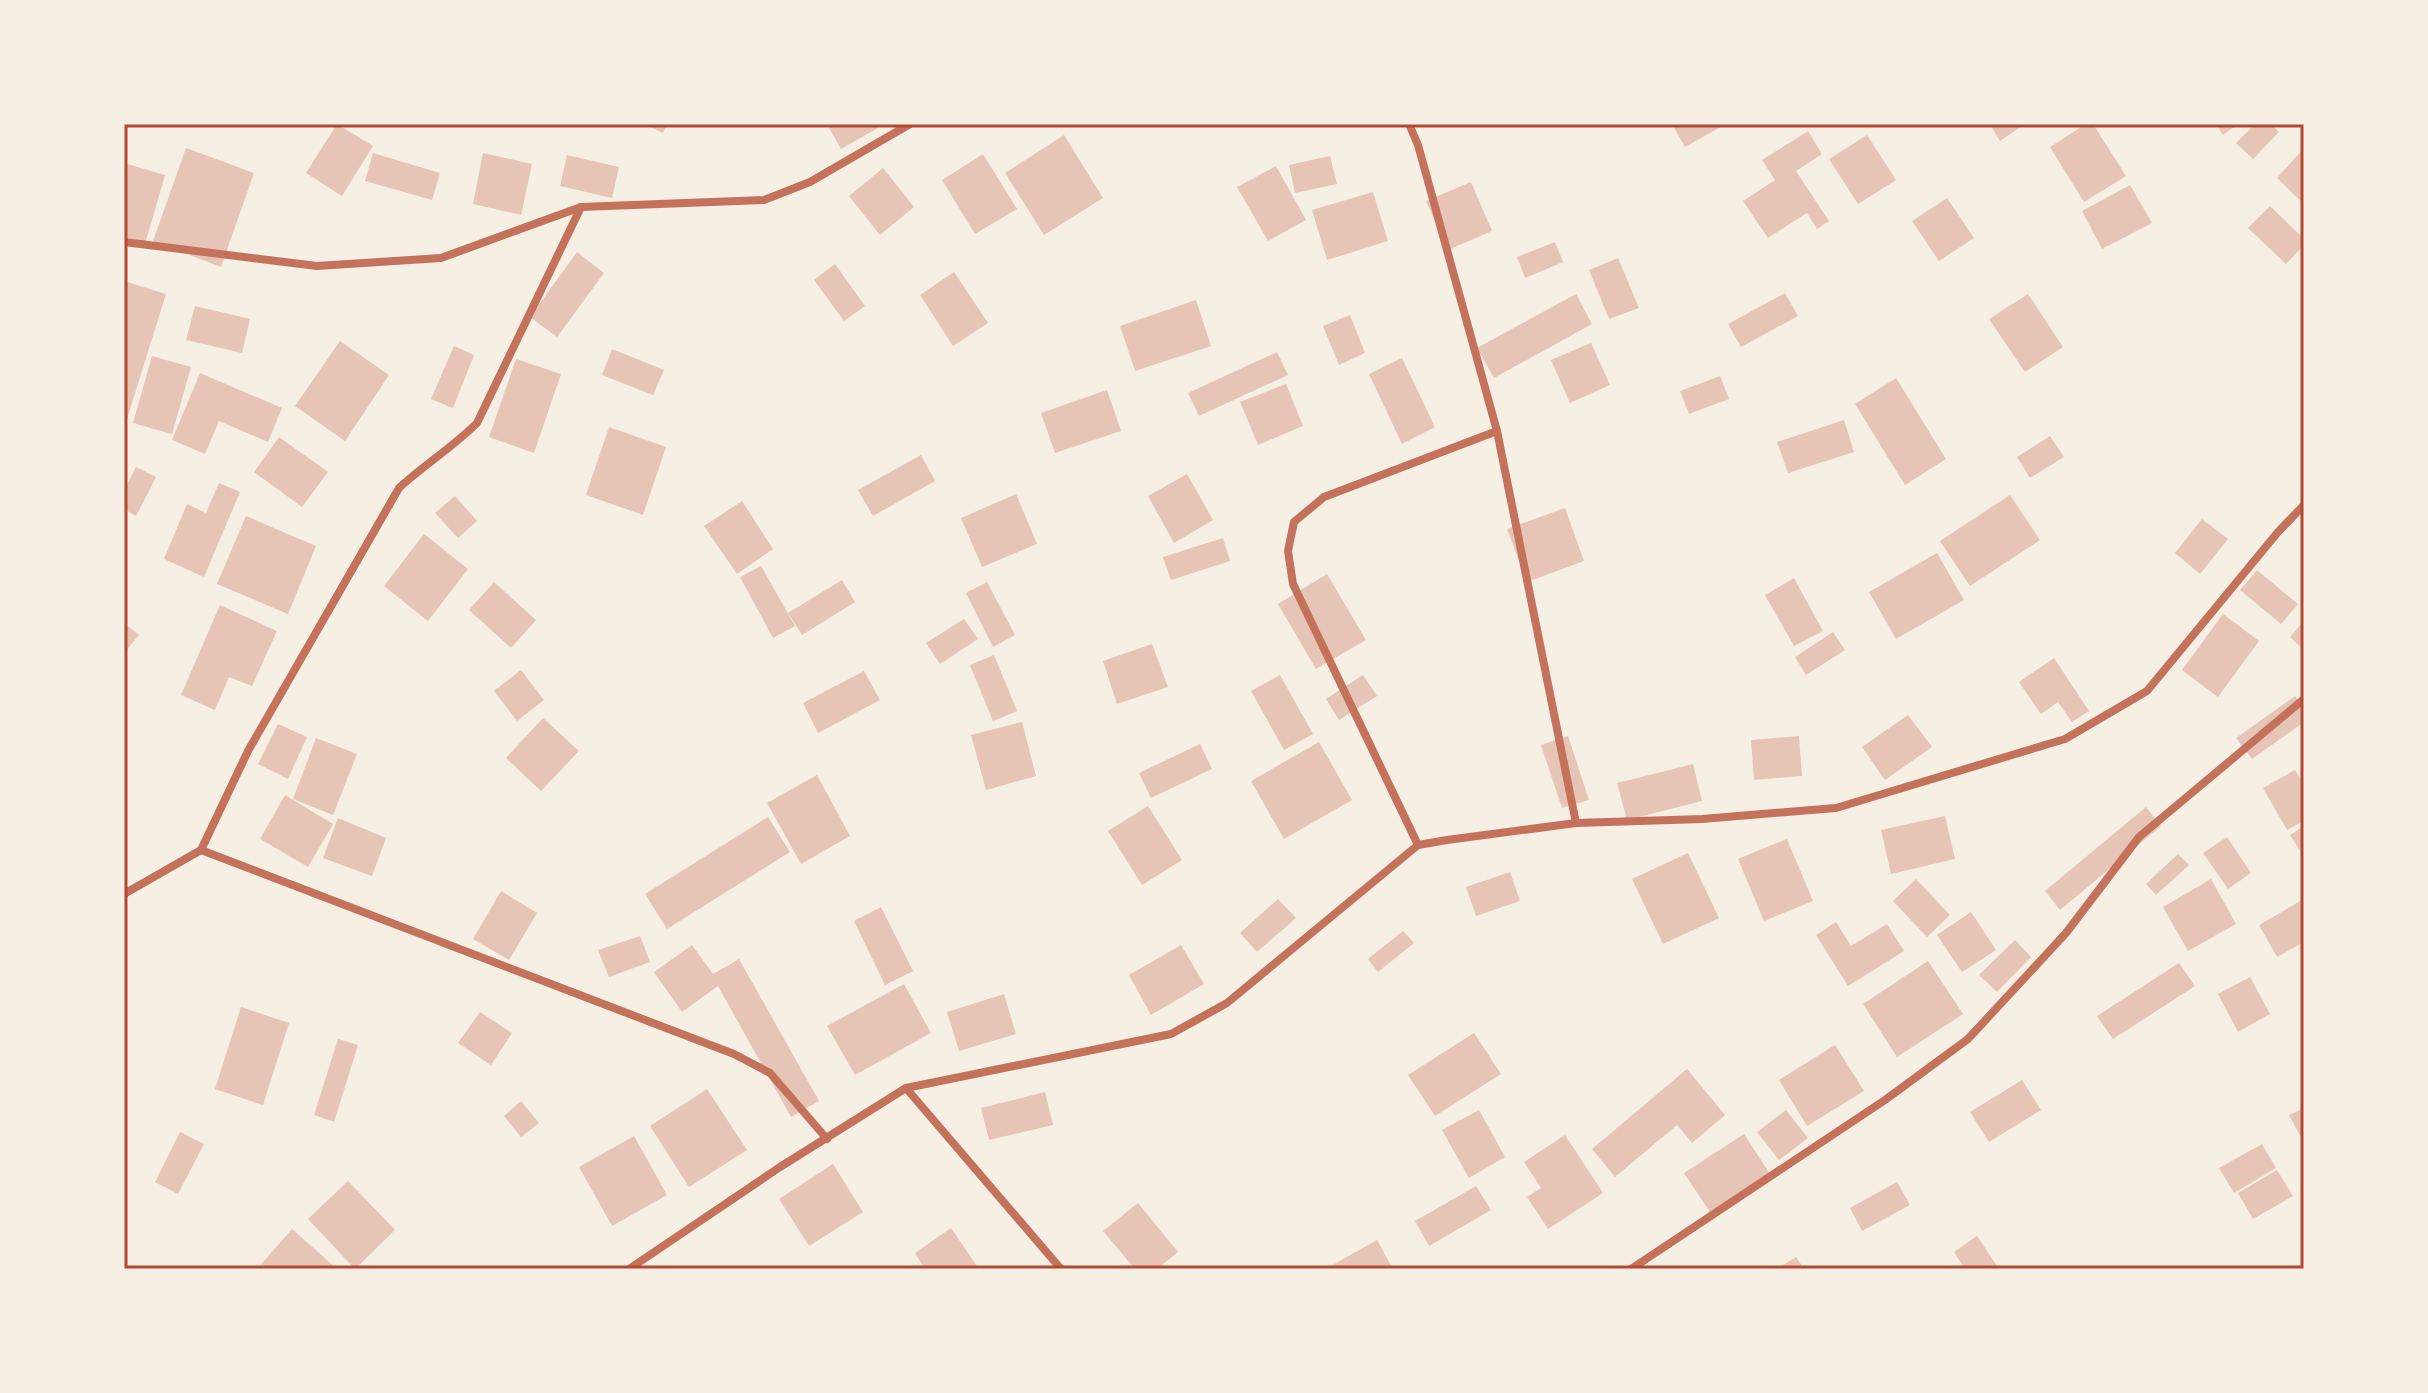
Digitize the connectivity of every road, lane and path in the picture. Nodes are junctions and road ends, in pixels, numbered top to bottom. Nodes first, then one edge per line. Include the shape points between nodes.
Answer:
1 (910, 124) edge
2 (1409, 124) edge
3 (581, 207) junction
4 (124, 242) edge
5 (1497, 431) junction
6 (2304, 505) edge
7 (2304, 699) edge
8 (1576, 823) junction
9 (1418, 845) junction
10 (201, 850) junction
11 (124, 894) edge
12 (906, 1088) junction
13 (827, 1139) junction
14 (629, 1269) edge
15 (1061, 1269) edge
16 (1631, 1269) edge

1 - 3 street via 810,182 764,200
2 - 5 street
3 - 4 street via 441,258 317,266
3 - 10 street via 477,423 399,488 248,751
5 - 8 street
5 - 9 street via 1324,497 1294,522 1288,551 1293,584
6 - 8 street via 2147,691 2065,739 1836,808
7 - 16 street via 2139,837 2066,933 1968,1039
8 - 9 street
9 - 12 street via 1227,1003 1171,1034
10 - 11 street
10 - 13 street via 734,1054 770,1073
12 - 13 street
12 - 15 street
13 - 14 street

